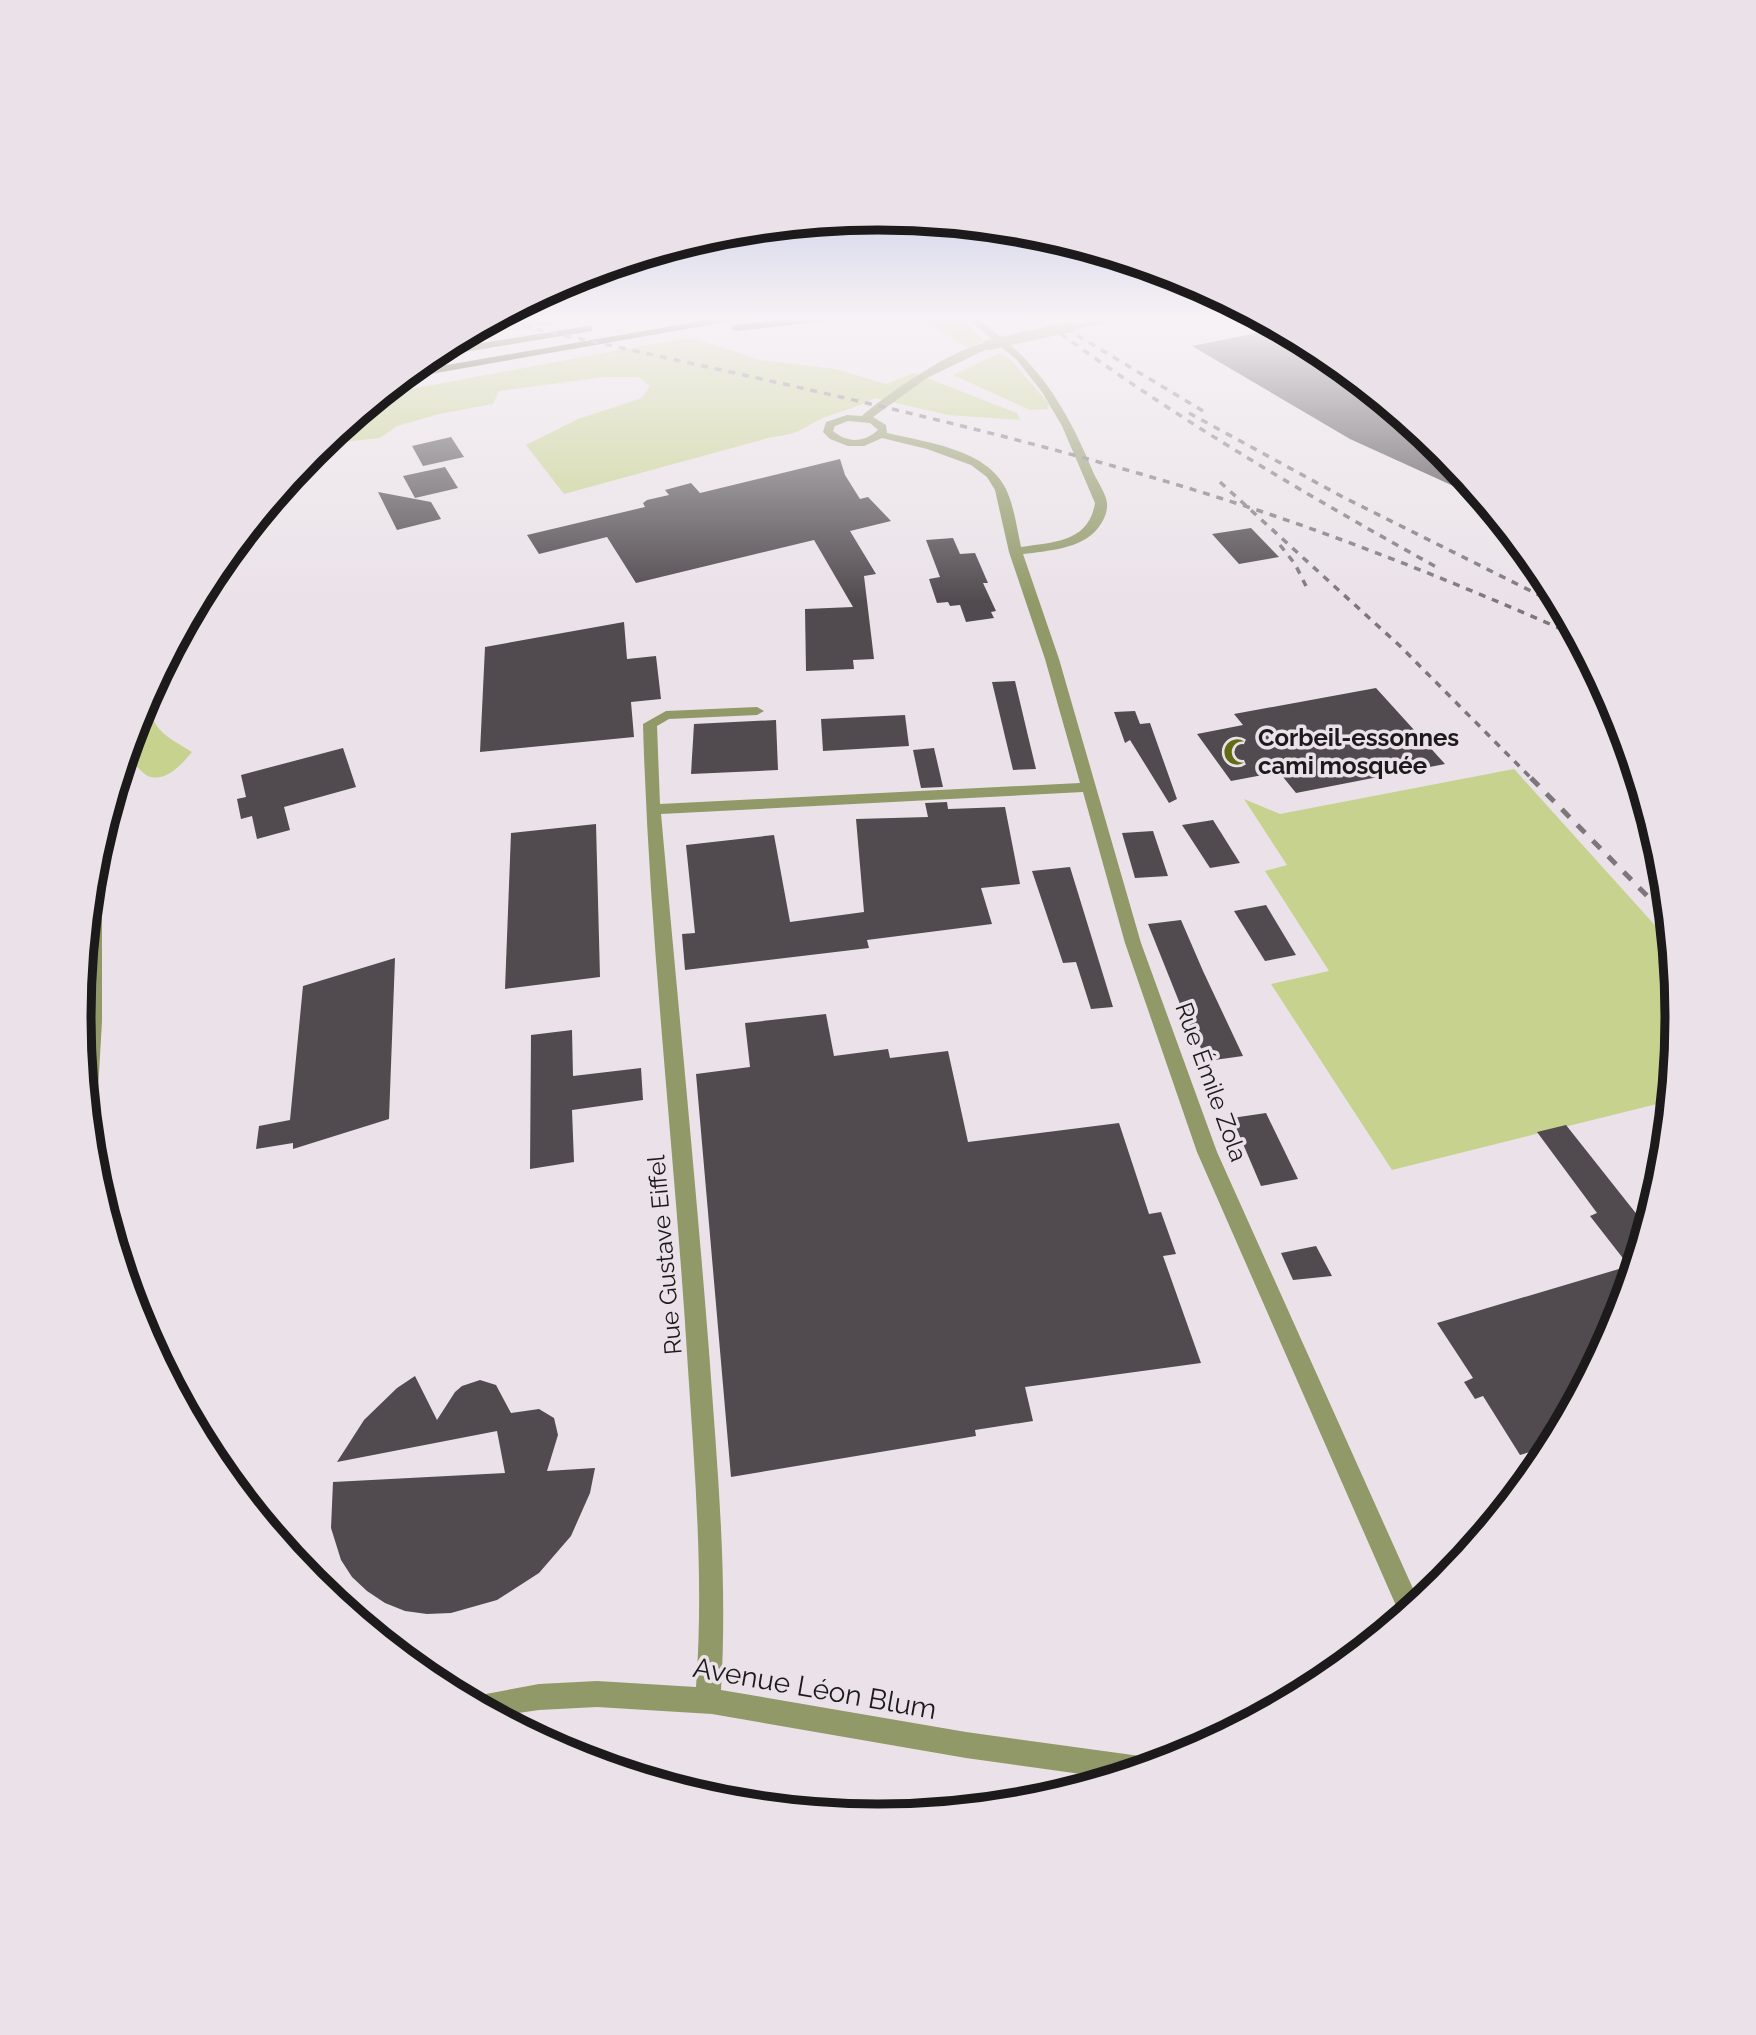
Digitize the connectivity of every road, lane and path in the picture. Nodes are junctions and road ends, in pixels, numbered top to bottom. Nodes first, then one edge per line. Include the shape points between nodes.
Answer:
1 (873, 412) edge
2 (1061, 412) edge
3 (866, 418) junction
4 (881, 435) junction
5 (1016, 552) junction
6 (757, 711) dead end
7 (1088, 787) junction
8 (653, 808) junction
9 (93, 962) edge
10 (92, 1040) edge
11 (1405, 1601) edge
12 (708, 1699) junction
13 (493, 1704) edge
14 (1120, 1766) edge

1 - 3 street, bridge
2 - 5 street via 1101,503 1101,516 1085,536
3 - 4 street via 883,427
3 - 4 street via 838,420 830,424 828,432 849,443
4 - 5 street, Rue Émile Zola via 956,455 991,475 1001,490
5 - 7 street, Rue Émile Zola
6 - 8 street, Rue Gustave Eiffel via 666,715 650,724
7 - 8 street
7 - 11 street, Rue Émile Zola via 1133,943 1207,1152
8 - 12 street, Rue Gustave Eiffel via 701,1397 712,1652
9 - 10 street
12 - 13 street, Avenue Léon Blum via 562,1694
12 - 14 street, Avenue Léon Blum via 943,1741

